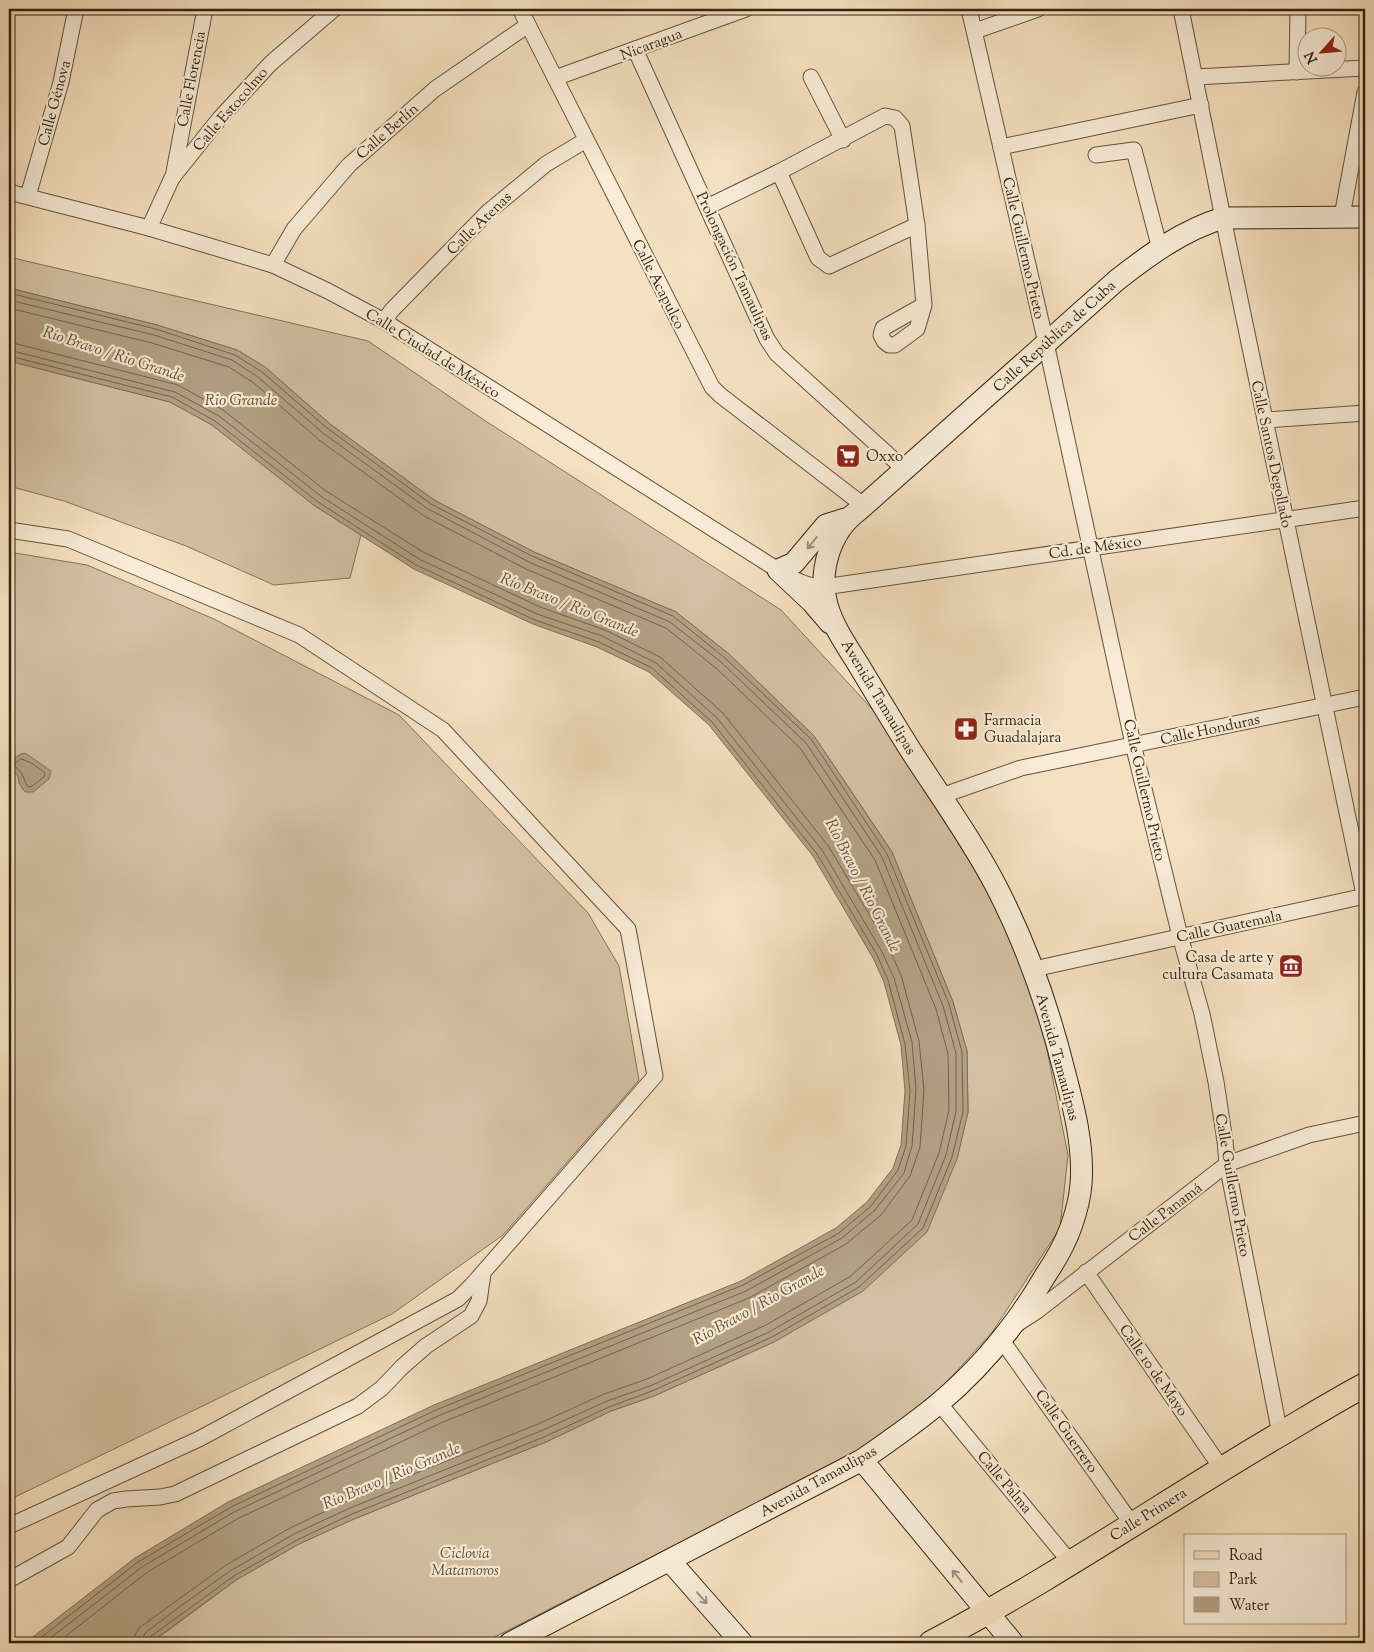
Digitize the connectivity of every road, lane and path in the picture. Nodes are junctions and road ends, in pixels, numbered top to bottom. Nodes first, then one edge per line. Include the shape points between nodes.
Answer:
1 (76, 9) edge
2 (205, 9) edge
3 (334, 9) edge
4 (520, 9) edge
5 (746, 9) edge
6 (969, 9) edge
7 (1038, 9) edge
8 (1181, 9) edge
9 (1298, 9) edge
10 (528, 25) junction
11 (1298, 28) edge
12 (975, 31) junction
13 (635, 49) junction
14 (1365, 68) edge
15 (1346, 69) edge
16 (1296, 72) edge
17 (811, 77) dead end
18 (1195, 77) junction
19 (555, 78) junction
20 (1365, 92) edge
21 (1201, 105) junction
22 (586, 140) junction
23 (842, 140) junction
24 (1001, 147) junction
25 (1096, 155) dead end
26 (779, 172) junction
27 (172, 178) junction
28 (9, 192) edge
29 (28, 196) junction
30 (707, 207) junction
31 (1342, 216) junction
32 (1365, 217) edge
33 (1223, 218) junction
34 (917, 225) junction
35 (149, 228) junction
36 (1160, 248) junction
37 (273, 265) junction
38 (924, 305) dead end
39 (384, 321) junction
40 (1046, 343) junction
41 (1365, 414) edge
42 (1265, 420) junction
43 (904, 470) junction
44 (863, 505) junction
45 (1365, 508) edge
46 (847, 519) junction
47 (1286, 519) junction
48 (9, 530) edge
49 (1091, 548) junction
50 (778, 570) junction
51 (824, 587) junction
52 (841, 635) junction
53 (1365, 698) edge
54 (1324, 705) junction
55 (1134, 744) junction
56 (941, 796) junction
57 (1365, 897) edge
58 (1180, 936) junction
59 (1034, 969) junction
60 (1365, 1123) edge
61 (1227, 1164) junction
62 (483, 1272) junction
63 (1086, 1272) junction
64 (1006, 1333) junction
65 (1365, 1385) edge
66 (939, 1403) junction
67 (1280, 1434) junction
68 (862, 1460) junction
69 (1222, 1469) junction
70 (1132, 1524) junction
71 (9, 1526) edge
72 (670, 1561) junction
73 (1070, 1562) junction
74 (9, 1580) edge
75 (988, 1613) junction
76 (735, 1641) edge
77 (510, 1643) edge
78 (931, 1643) edge
79 (1013, 1643) edge

1 - 29 street, Calle Génova via 61,82
2 - 27 street, Calle Florencia
3 - 27 street, Calle Estocolmo via 271,63 220,118
4 - 10 street, Calle Acapulco
5 - 13 street, Nicaragua
6 - 12 street, Calle Guillermo Prieto
7 - 12 street
8 - 18 street, Calle Santos Degollado
9 - 11 street
10 - 19 street, Calle Acapulco
10 - 37 street, Calle Berlín via 435,89 349,165 294,229
12 - 24 street, Calle Guillermo Prieto
13 - 19 street, Nicaragua
13 - 30 street, Prolongación Tamaulipas
14 - 15 street
16 - 18 street
17 - 23 street
18 - 21 street, Calle Santos Degollado
19 - 22 street, Calle Acapulco
20 - 31 street
21 - 24 street
21 - 33 street, Calle Santos Degollado
22 - 39 street, Calle Atenas via 546,164 488,212
22 - 44 street, Calle Acapulco via 712,387
23 - 26 street
23 - 34 street via 886,116 895,118 902,126
24 - 40 street, Calle Guillermo Prieto
25 - 36 street via 1134,150
26 - 30 street
26 - 34 street via 818,258 829,266
27 - 35 street, Calle Estocolmo
28 - 29 street, Calle Ciudad de México
29 - 35 street, Calle Ciudad de México
30 - 43 street, Prolongación Tamaulipas via 758,321 777,354
31 - 32 street, Calle República de Cuba
31 - 33 street, Calle República de Cuba
33 - 36 street, Calle República de Cuba
33 - 42 street, Calle Santos Degollado
34 - 38 street
35 - 37 street, Calle Ciudad de México
36 - 40 street, Calle República de Cuba via 1117,280
37 - 39 street, Calle Ciudad de México
39 - 50 street, Calle Ciudad de México
40 - 43 street, Calle República de Cuba
40 - 49 street, Calle Guillermo Prieto
41 - 42 street
42 - 47 street, Calle Santos Degollado
43 - 44 street, Calle República de Cuba
44 - 46 street, Calle República de Cuba
45 - 47 street, Cd. de México
46 -> 50 street via 826,526 794,563
46 - 51 street, Calle República de Cuba via 837,532 829,553
47 - 49 street, Cd. de México
47 - 54 street, Calle Santos Degollado
48 - 62 street via 68,539 299,635 444,730 628,929 654,1076
49 - 51 street, Cd. de México
49 - 55 street, Calle Guillermo Prieto
50 - 51 street, Calle Ciudad de México via 804,585
50 - 52 street
51 - 52 street, Avenida Tamaulipas via 829,610
52 - 56 street, Avenida Tamaulipas
53 - 54 street, Calle Honduras
54 - 55 street, Calle Honduras
54 - 57 street, Calle Santos Degollado
55 - 56 street, Calle Honduras via 1014,770
55 - 58 street, Calle Guillermo Prieto
56 - 59 street, Avenida Tamaulipas via 995,885
57 - 58 street, Calle Guatemala
58 - 59 street, Calle Guatemala
58 - 61 street, Calle Guillermo Prieto via 1202,1014 1216,1082
59 - 64 street, Avenida Tamaulipas via 1073,1102 1081,1156 1081,1184 1070,1229 1061,1250 1031,1300
60 - 61 street, Calle Panamá via 1310,1135
61 - 63 street, Calle Panamá
61 - 67 street, Calle Guillermo Prieto
62 - 71 street via 458,1299 199,1439
62 - 74 street via 479,1301 471,1316 426,1346 358,1406 175,1494 113,1501 97,1510 68,1547
63 - 64 street, Calle Panamá
63 - 69 street, Calle 10 de Mayo
64 - 66 street, Avenida Tamaulipas
64 - 70 street, Calle Guerrero
65 - 67 main road, Calle Primera
66 - 68 street, Avenida Tamaulipas
66 - 73 street, Calle Palma
67 - 69 main road, Calle Primera
68 - 72 street, Avenida Tamaulipas
75 -> 68 street
69 - 70 main road, Calle Primera
70 - 73 main road, Calle Primera
72 -> 76 street
72 - 77 street, Avenida Tamaulipas
73 - 75 main road, Calle Primera
75 - 78 main road, Calle Primera
75 - 79 street

